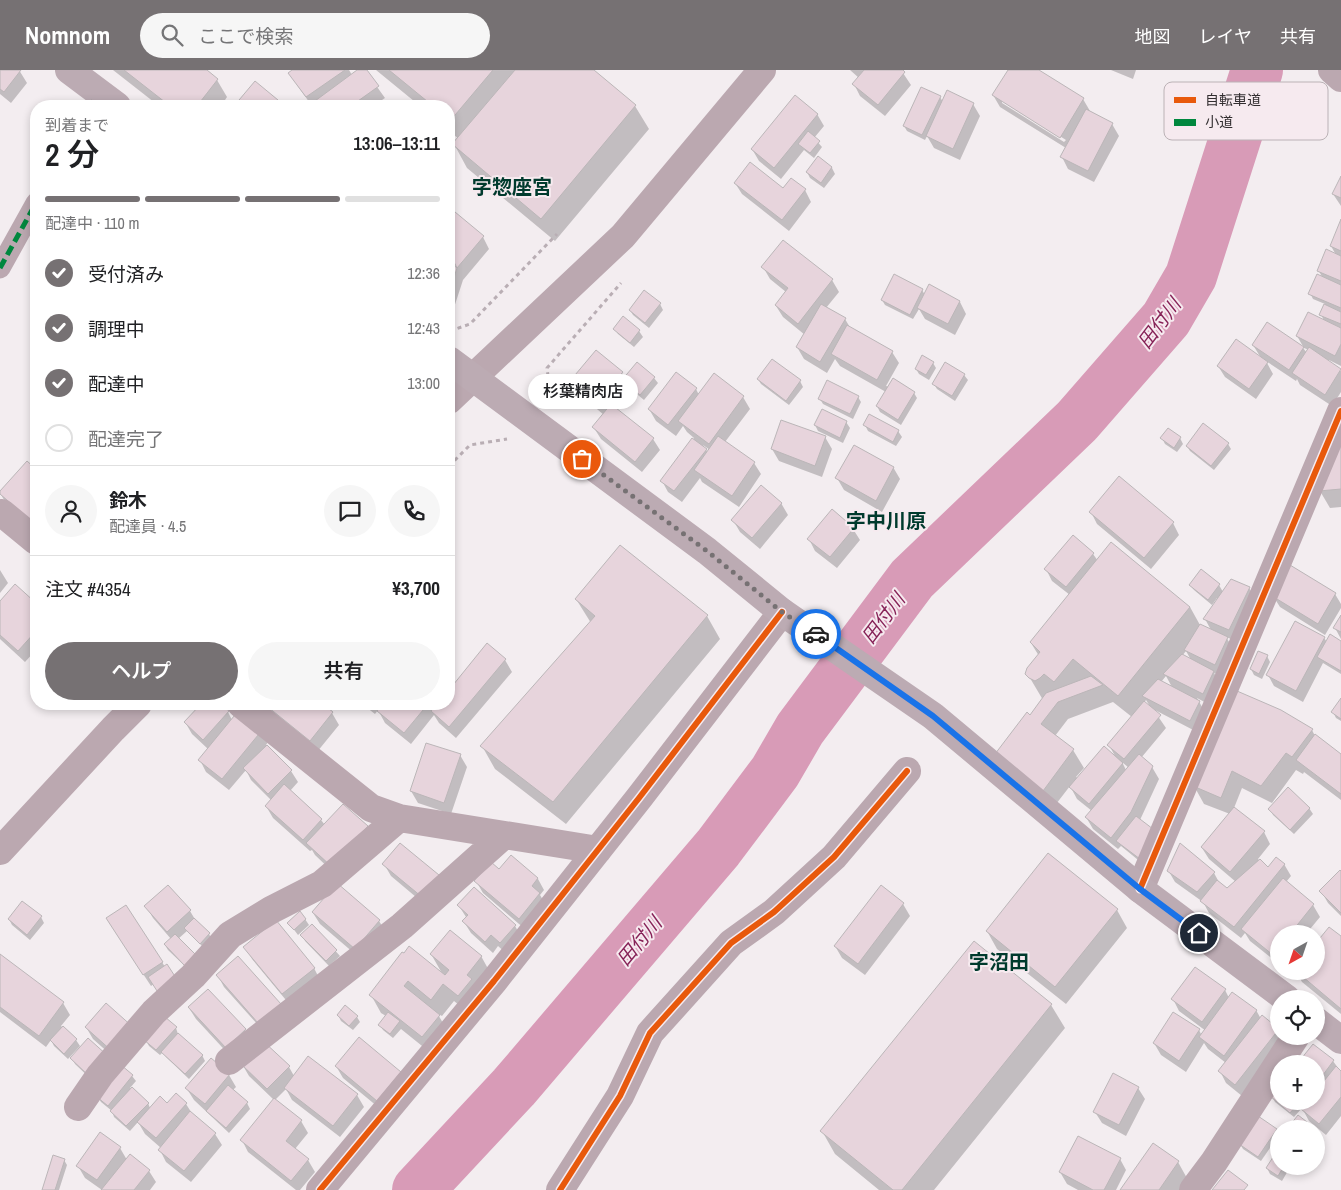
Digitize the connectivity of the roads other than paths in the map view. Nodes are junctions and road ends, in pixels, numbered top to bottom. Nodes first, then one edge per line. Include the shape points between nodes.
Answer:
1 (69, 70) edge
2 (762, 70) edge
3 (1332, 70) edge
4 (1341, 78) edge
5 (97, 100) edge
6 (30, 214) edge
7 (0, 268) edge
8 (455, 364) edge
9 (473, 378) junction
10 (455, 394) edge
11 (1341, 412) edge
12 (2, 513) dead end
13 (30, 536) edge
14 (782, 612) junction
15 (132, 710) edge
16 (248, 710) edge
17 (907, 771) dead end
18 (399, 818) junction
19 (504, 835) junction
20 (598, 850) junction
21 (0, 851) edge
22 (1140, 889) junction
23 (1274, 990) edge
24 (1325, 1028) edge
25 (1341, 1040) edge
26 (1290, 1045) edge
27 (229, 1061) dead end
28 (78, 1107) dead end
29 (320, 1190) edge
30 (560, 1190) edge
31 (1193, 1190) edge

1 - 5 highway
2 - 9 street via 623,236
3 - 4 street
6 - 7 street
8 - 9 highway
9 - 10 street
9 - 14 highway via 707,551
11 - 22 street
12 - 13 street
14 - 20 street
14 - 22 highway via 933,716
15 - 21 street
16 - 18 street via 371,808
17 - 30 street via 834,857 774,912 730,943 650,1033 620,1096
18 - 19 street
18 - 28 street via 322,884 230,936 154,1012 100,1075
19 - 20 street
19 - 27 street via 402,926
20 - 29 street
22 - 23 highway
24 - 25 highway
26 - 31 street

